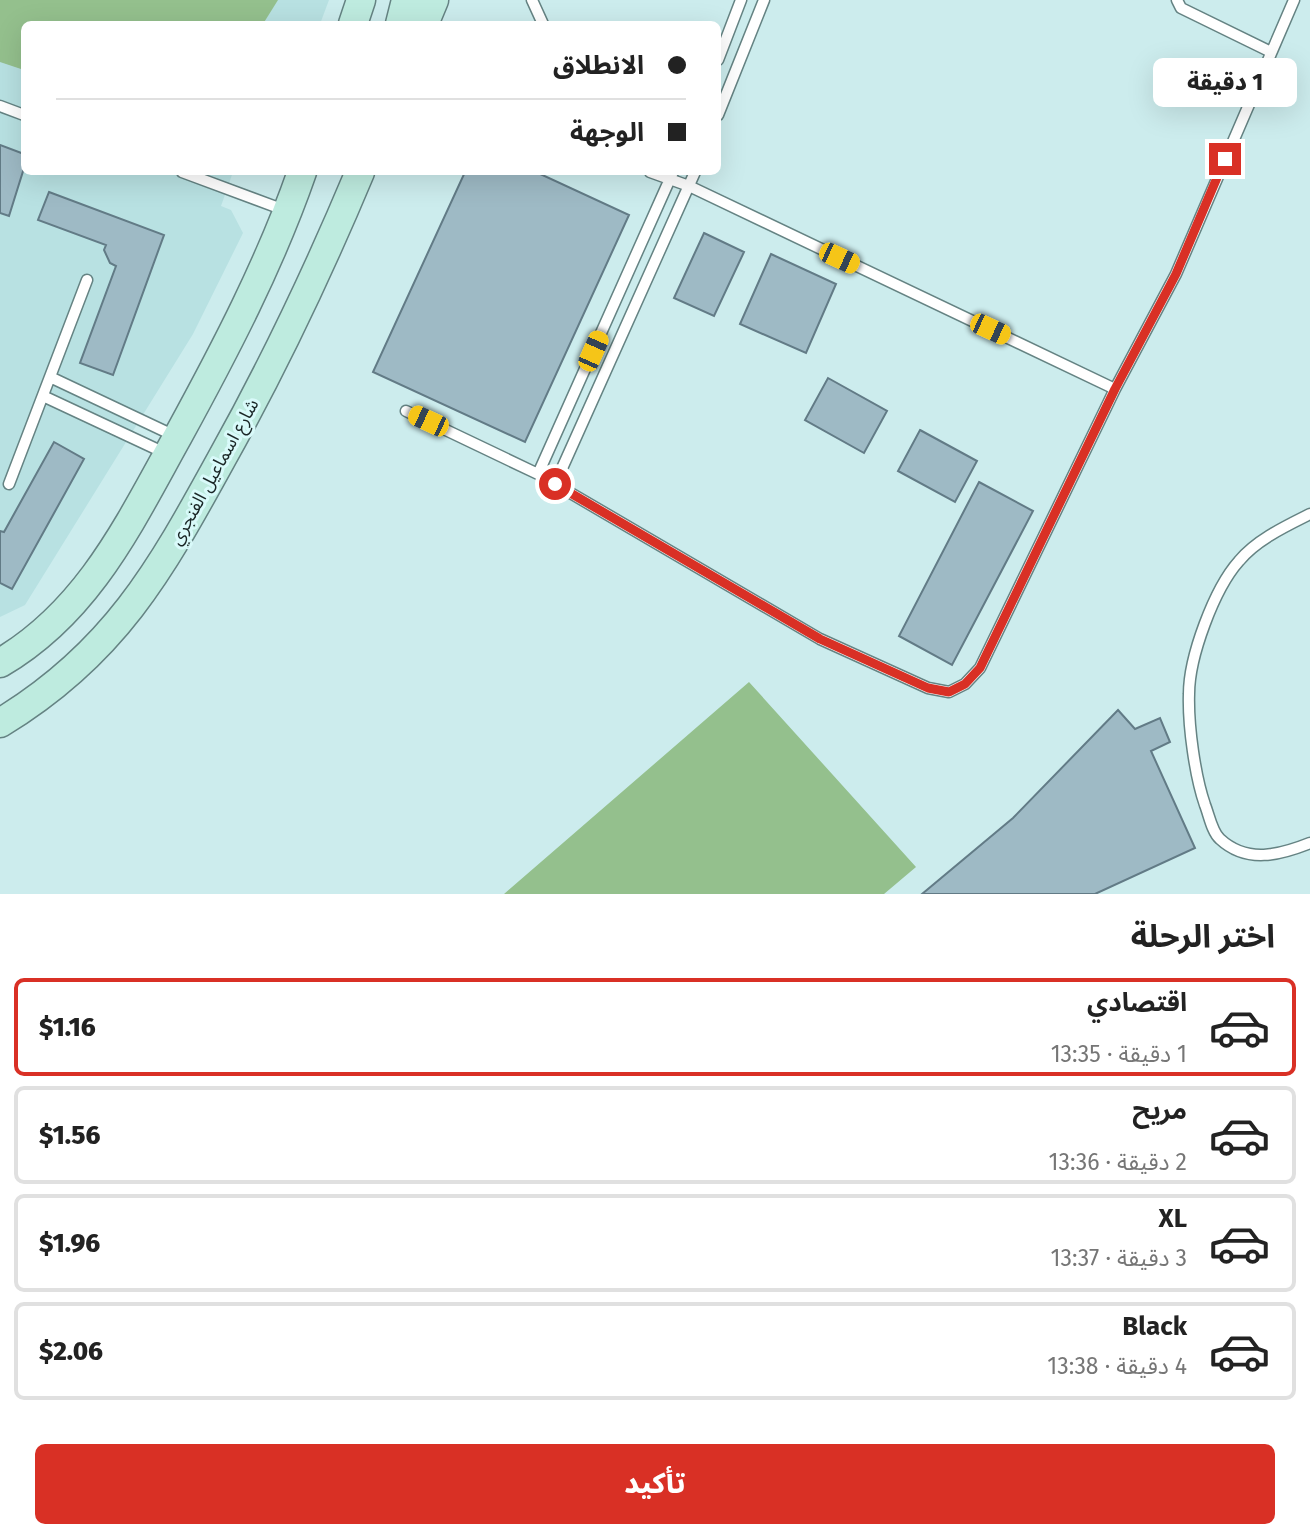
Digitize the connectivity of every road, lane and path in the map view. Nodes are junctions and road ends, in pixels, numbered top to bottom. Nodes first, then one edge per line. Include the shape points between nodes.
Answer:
1 (361, 0) edge
2 (406, 0) edge
3 (434, 0) edge
4 (532, 0) edge
5 (741, 0) edge
6 (764, 0) edge
7 (1177, 0) edge
8 (1294, 0) edge
9 (354, 21) edge
10 (401, 21) edge
11 (425, 21) edge
12 (542, 21) edge
13 (721, 52) edge
14 (1271, 52) junction
15 (0, 106) edge
16 (721, 108) edge
17 (21, 113) edge
18 (189, 175) edge
19 (301, 175) edge
20 (359, 175) edge
21 (671, 175) edge
22 (694, 175) edge
23 (689, 186) junction
24 (288, 211) junction
25 (87, 279) dead end
26 (50, 377) junction
27 (1115, 389) junction
28 (43, 396) junction
29 (406, 411) dead end
30 (172, 446) junction
31 (538, 474) junction
32 (9, 484) dead end
33 (555, 484) junction
34 (1310, 514) edge
35 (0, 663) edge
36 (0, 723) edge
37 (1310, 843) edge

1 - 9 main road
2 - 10 main road
3 - 11 main road
4 - 12 lane
5 - 13 lane
6 - 16 lane
7 - 14 lane via 1181,8
8 - 14 lane
14 - 27 lane via 1176,274
15 - 17 lane
18 - 24 lane
19 - 24 main road
20 - 36 main road, شارع اسماعيل الفنجري via 268,376 154,578 121,622 82,662
21 - 23 lane
21 - 31 lane
22 - 23 lane
23 - 27 lane
23 - 33 lane
24 - 30 main road via 224,353
25 - 26 lane
26 - 28 lane
26 - 30 lane
27 - 33 lane via 980,668 949,692 928,688 820,639
28 - 30 lane
28 - 32 lane
29 - 31 lane
30 - 35 main road via 115,550 85,590 51,626
31 - 33 lane
34 - 37 lane via 1279,530 1239,561 1205,619 1188,693 1199,788 1217,837 1250,855 1284,854

